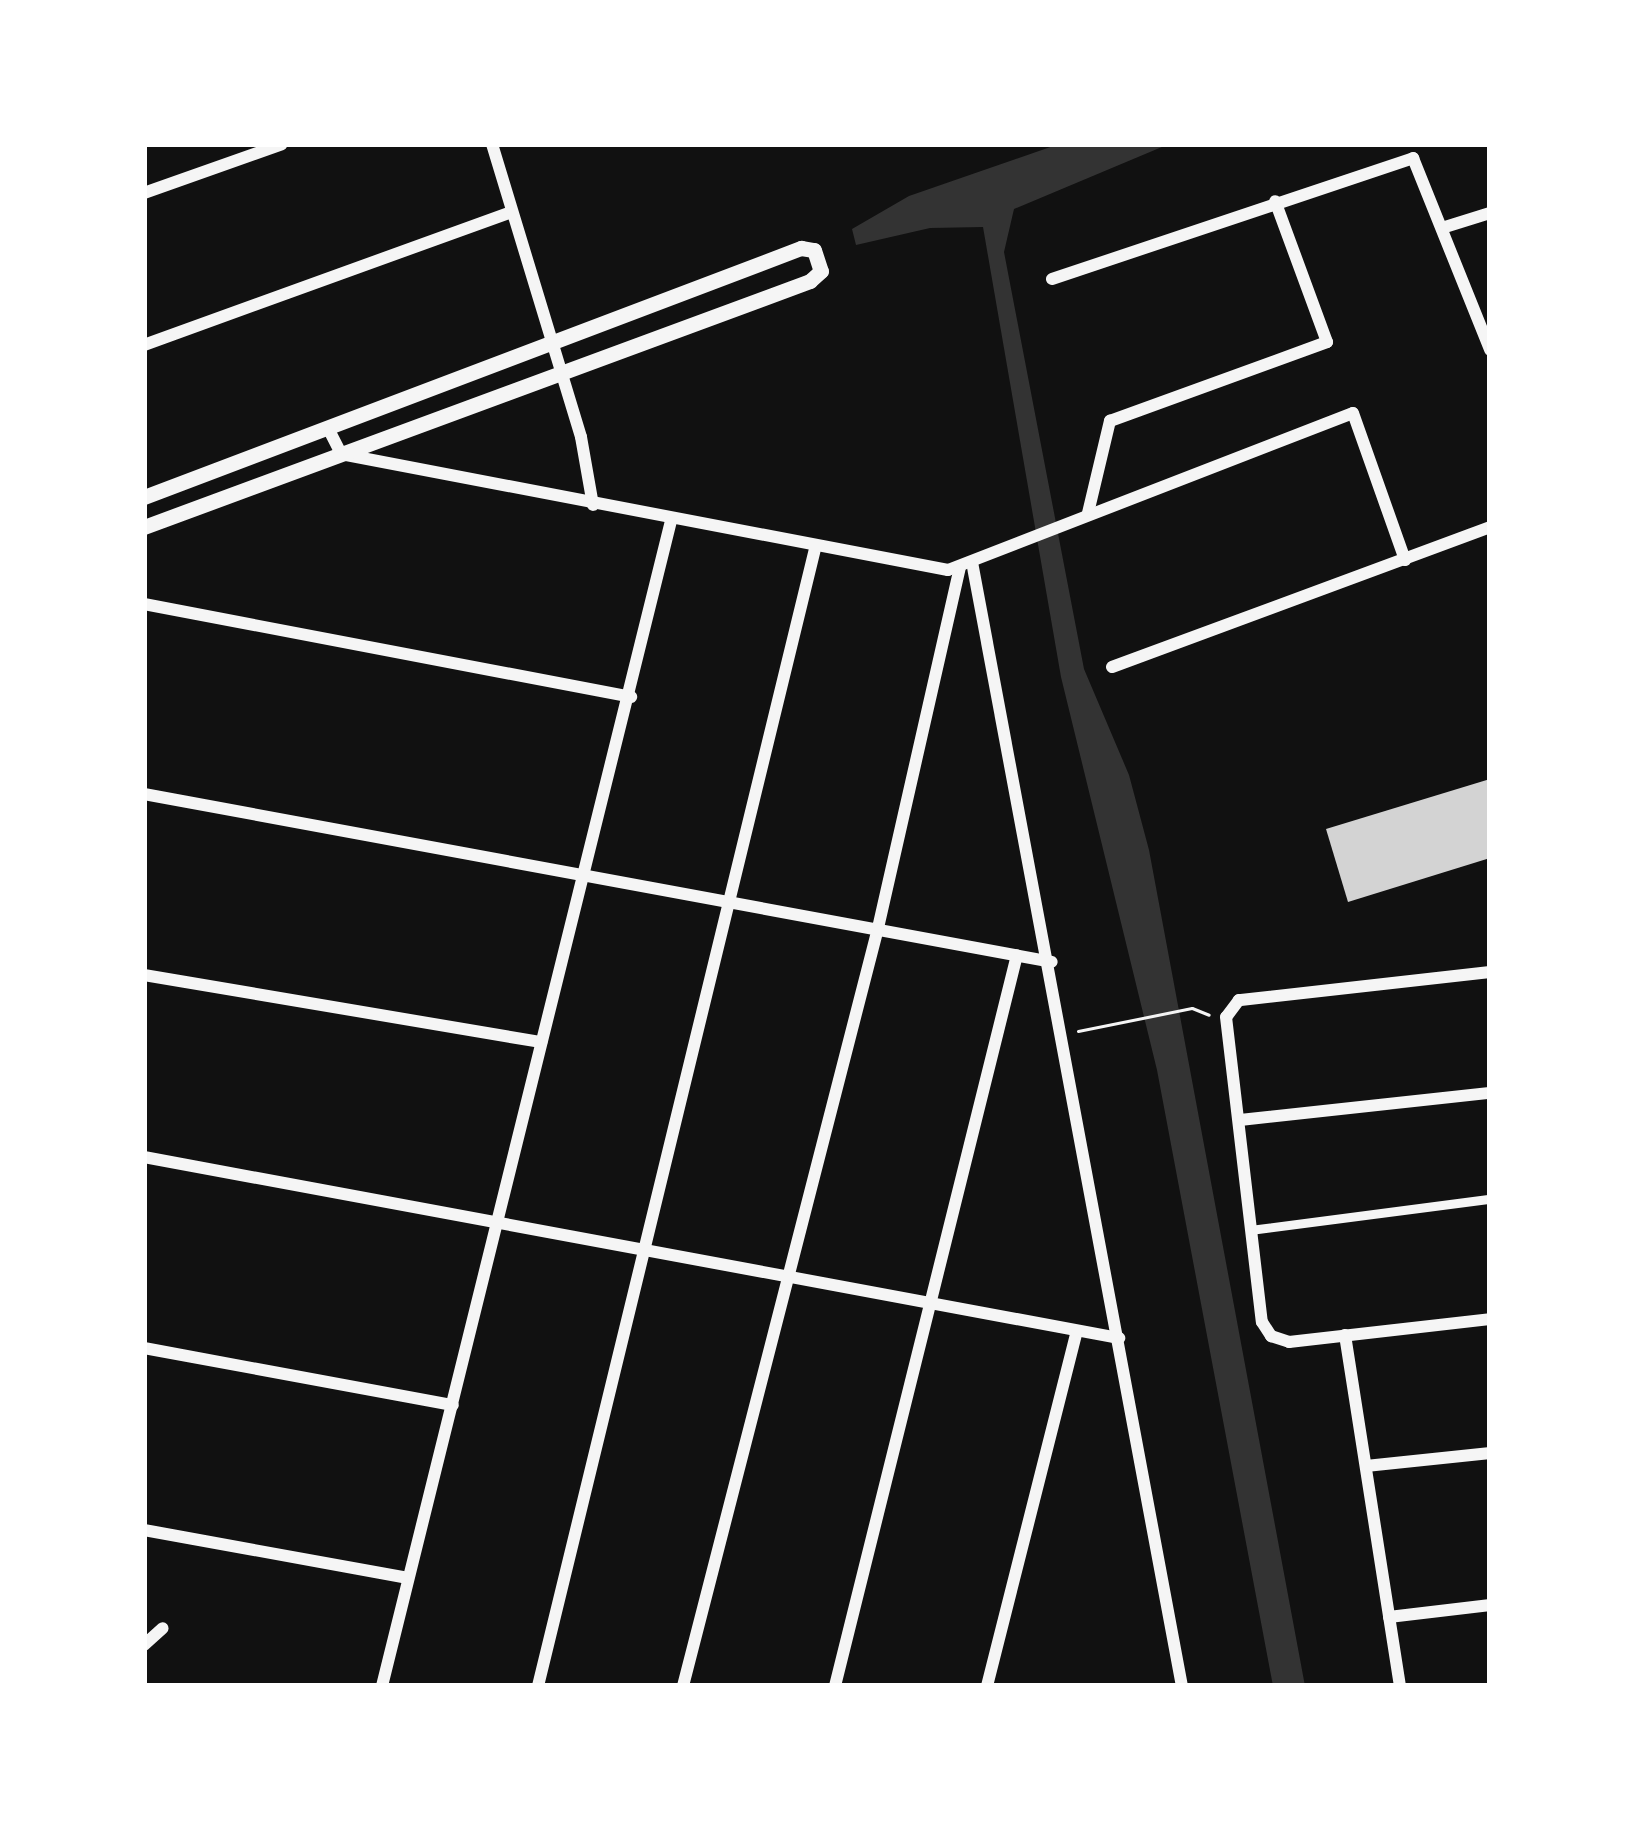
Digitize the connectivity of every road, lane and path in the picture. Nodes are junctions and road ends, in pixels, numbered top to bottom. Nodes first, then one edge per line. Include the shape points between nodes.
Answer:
1 (282, 144) edge
2 (492, 144) edge
3 (144, 194) edge
4 (1275, 201) junction
5 (512, 212) junction
6 (1490, 212) edge
7 (1445, 227) junction
8 (1052, 279) dead end
9 (144, 345) edge
10 (553, 346) junction
11 (1490, 350) edge
12 (562, 374) junction
13 (329, 430) junction
14 (341, 454) junction
15 (144, 497) edge
16 (593, 505) junction
17 (1088, 513) junction
18 (671, 521) junction
19 (144, 527) edge
20 (1490, 527) edge
21 (815, 549) junction
22 (1405, 560) junction
23 (966, 564) junction
24 (144, 604) edge
25 (1112, 667) dead end
26 (631, 697) junction
27 (144, 794) edge
28 (587, 870) junction
29 (733, 899) junction
30 (878, 928) junction
31 (1017, 955) junction
32 (1052, 962) junction
33 (1490, 972) edge
34 (144, 974) edge
35 (1227, 1011) junction
36 (1064, 1034) junction
37 (541, 1042) junction
38 (1490, 1093) edge
39 (1240, 1120) junction
40 (144, 1157) edge
41 (1490, 1198) edge
42 (497, 1219) junction
43 (1250, 1230) junction
44 (649, 1246) junction
45 (786, 1273) junction
46 (933, 1304) junction
47 (1490, 1319) edge
48 (1077, 1331) junction
49 (1345, 1335) junction
50 (1119, 1338) junction
51 (144, 1348) edge
52 (453, 1406) junction
53 (1490, 1453) edge
54 (1366, 1466) junction
55 (144, 1530) edge
56 (407, 1578) junction
57 (1490, 1606) edge
58 (1389, 1617) junction
59 (163, 1628) dead end
60 (144, 1645) edge
61 (382, 1686) edge
62 (538, 1686) edge
63 (683, 1686) edge
64 (835, 1686) edge
65 (987, 1686) edge
66 (1182, 1686) edge
67 (1400, 1686) edge

1 - 3 street
2 - 5 street
4 - 7 street via 1413,158
4 - 8 street
4 - 17 street via 1327,342 1109,422
5 - 9 street
5 - 10 street
6 - 7 street
7 - 11 street
10 - 12 street
10 - 12 street via 801,248 814,250 820,271
10 - 13 street
12 - 14 street
12 - 16 street
13 - 14 street
13 - 15 street
14 - 16 street
14 - 19 street
16 - 18 street
17 - 22 street via 1353,413
17 - 23 street
18 - 21 street
18 - 26 street
20 - 22 street
21 - 23 street via 934,570
21 - 29 street
22 - 25 street
23 - 30 street
23 - 32 street
24 - 26 street
26 - 28 street
27 - 28 street
28 - 29 street
28 - 37 street
29 - 30 street
29 - 44 street
30 - 31 street
30 - 45 street
31 - 32 street
31 - 46 street
32 - 36 street
33 - 35 street
34 - 37 street
35 - 36 path via 1179,1010
35 - 39 street
36 - 50 street
37 - 42 street
38 - 39 street
39 - 43 street
40 - 42 street
41 - 43 street
42 - 44 street
42 - 52 street
43 - 49 street via 1270,1336 1288,1342
44 - 45 street
44 - 62 street
45 - 46 street
45 - 63 street
46 - 48 street
46 - 64 street
47 - 49 street
48 - 50 street
48 - 65 street
49 - 54 street
50 - 66 street
51 - 52 street
52 - 56 street
53 - 54 street
54 - 58 street
55 - 56 street
56 - 61 street
57 - 58 street
58 - 67 street
59 - 60 street

